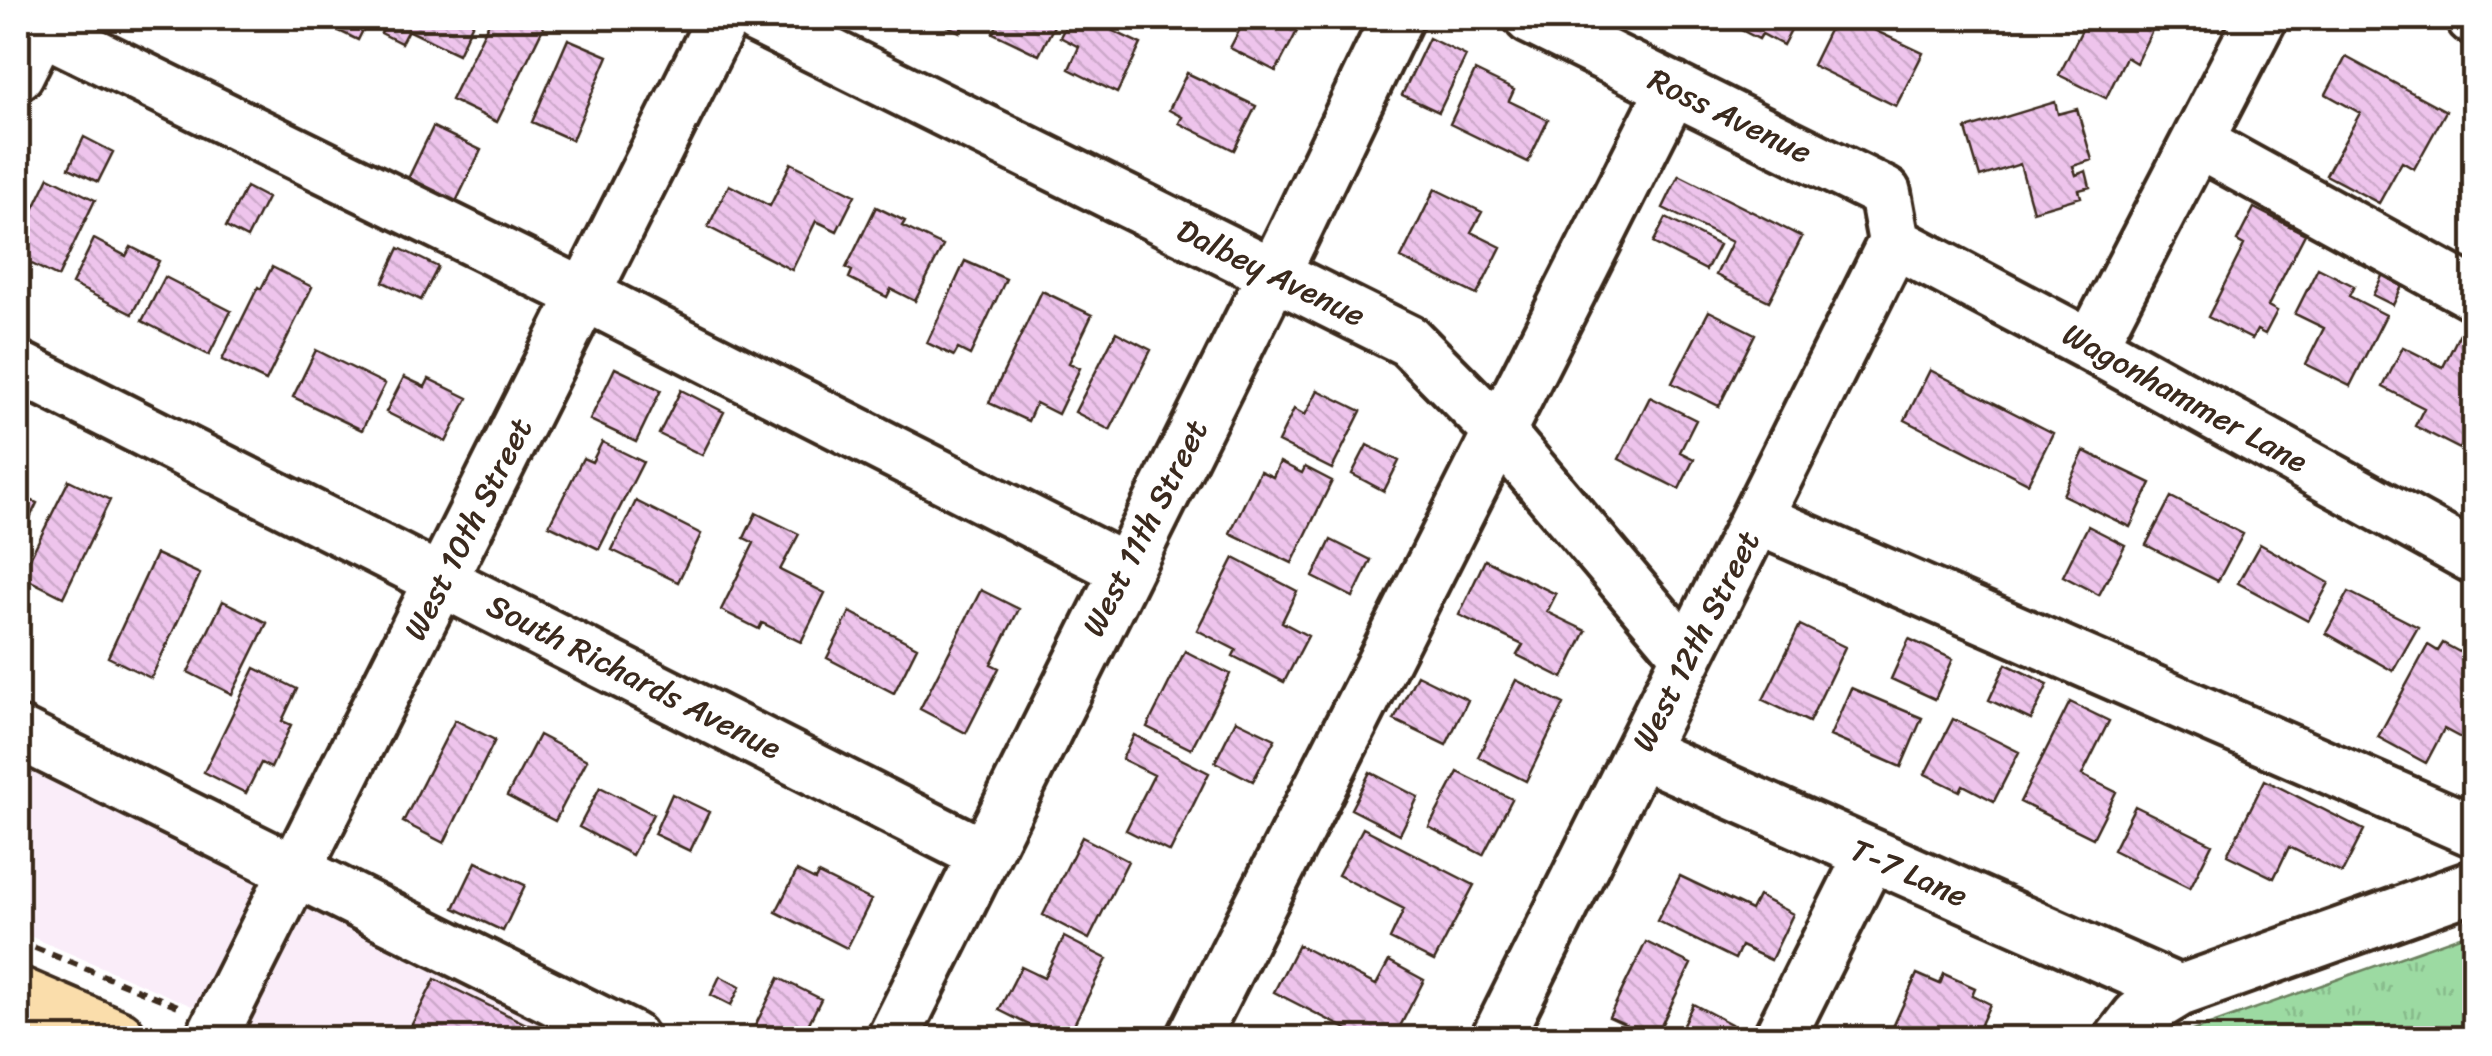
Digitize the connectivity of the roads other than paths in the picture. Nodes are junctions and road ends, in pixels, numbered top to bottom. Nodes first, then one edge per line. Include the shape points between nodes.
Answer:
1 (722, 18) edge
2 (757, 18) edge
3 (1397, 18) edge
4 (1530, 18) edge
5 (2261, 18) edge
6 (36, 21) edge
7 (18, 74) edge
8 (1673, 88) junction
9 (2197, 142) junction
10 (1894, 242) junction
11 (1272, 275) junction
12 (2474, 294) edge
13 (585, 296) junction
14 (2091, 346) junction
15 (18, 367) edge
16 (1499, 432) junction
17 (1758, 519) junction
18 (2474, 558) edge
19 (1124, 570) junction
20 (444, 580) junction
21 (1688, 655) junction
22 (18, 732) edge
23 (1640, 752) junction
24 (2474, 831) edge
25 (982, 854) junction
26 (1870, 856) junction
27 (294, 872) junction
28 (2474, 886) edge
29 (2179, 992) junction
30 (18, 995) edge
31 (198, 1024) edge
32 (84, 1032) edge
33 (632, 1038) edge
34 (892, 1038) edge
35 (1193, 1038) edge
36 (1497, 1038) edge
37 (1779, 1038) edge
38 (2120, 1038) edge

1 - 13 street, West 10th Street
2 - 11 street, Dalbey Avenue
3 - 11 street, West 11th Street
4 - 8 street, Ross Avenue
5 - 9 street
6 - 7 street
6 - 13 street
8 - 10 street, Ross Avenue via 1885,193
8 - 16 street
9 - 12 street
9 - 14 street
10 - 14 street, Wagonhammer Lane
10 - 17 street, West 12th Street
11 - 16 street, Dalbey Avenue via 1409,341
11 - 19 street, West 11th Street
13 - 19 street
13 - 20 street, West 10th Street
14 - 18 street, Wagonhammer Lane
15 - 20 street, South Richards Avenue
16 - 21 street, Dalbey Avenue
16 - 35 street
17 - 21 street, West 12th Street
17 - 24 street
19 - 25 street, West 11th Street
20 - 25 street, South Richards Avenue
20 - 27 street, West 10th Street
21 - 23 street, West 12th Street
22 - 27 street
23 - 26 street, T-7 Lane
23 - 36 street, West 12th Street
25 - 34 street, West 11th Street
26 - 29 street, T-7 Lane
26 - 37 street
27 - 31 street, West 10th Street
27 - 33 street
28 - 29 street
29 - 38 street via 2138,1016
30 - 32 main road

